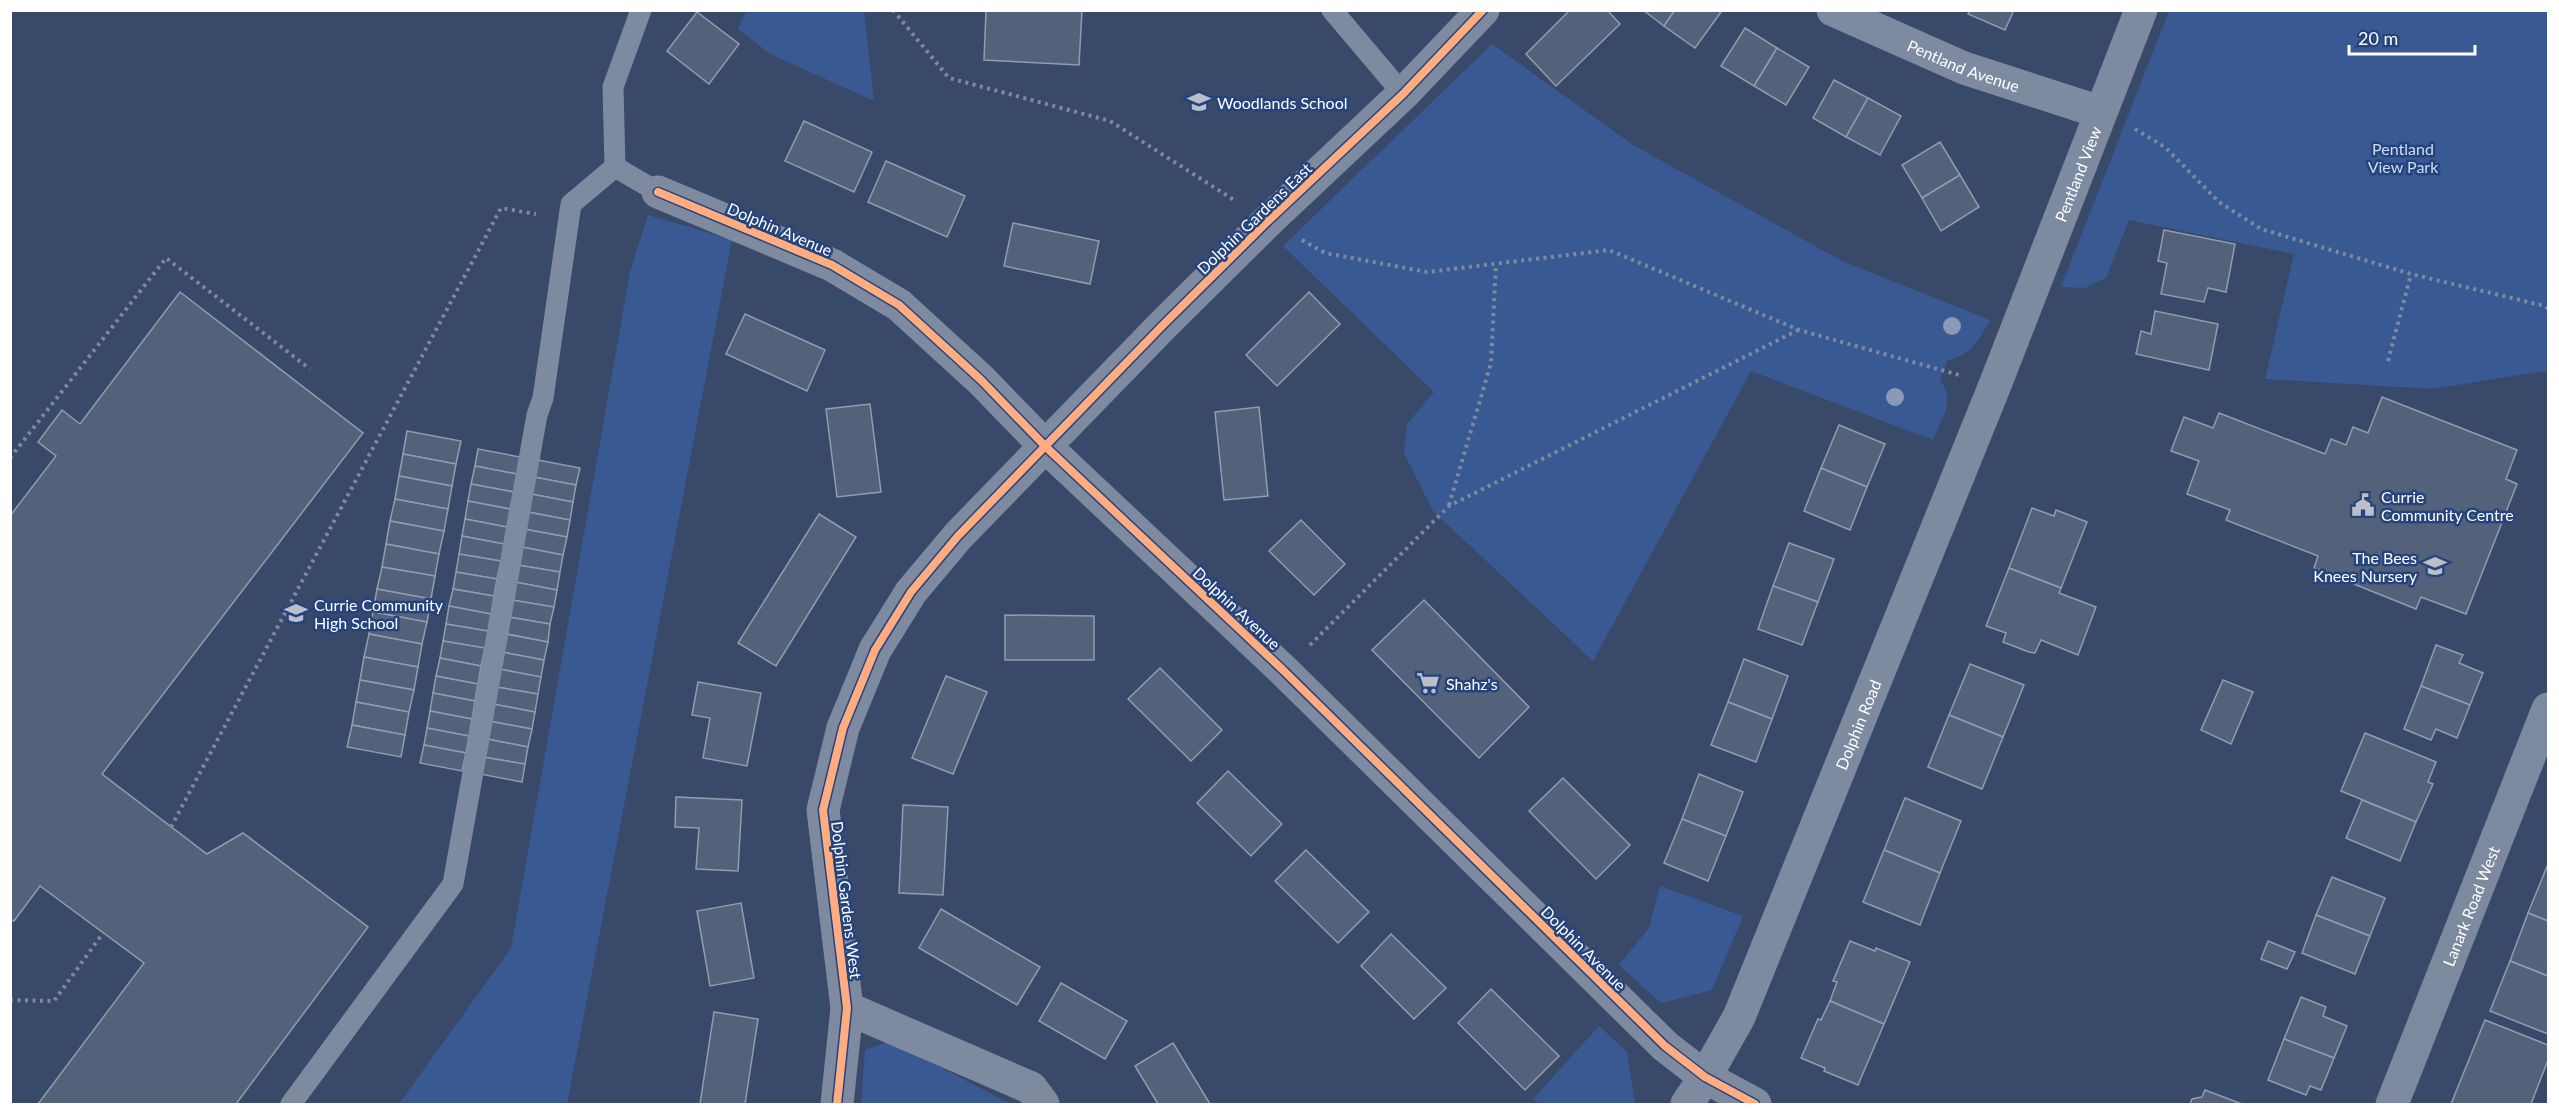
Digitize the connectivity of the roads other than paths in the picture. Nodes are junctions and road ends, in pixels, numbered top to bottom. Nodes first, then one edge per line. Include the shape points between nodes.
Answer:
1 (641, 10) edge
2 (1332, 10) edge
3 (1483, 10) edge
4 (1833, 10) edge
5 (2141, 10) edge
6 (1403, 94) junction
7 (2100, 112) junction
8 (615, 167) junction
9 (658, 192) joint
10 (2013, 338) joint
11 (1046, 447) junction
12 (2548, 709) edge
13 (2542, 750) edge
14 (847, 1008) junction
15 (1705, 1077) junction
16 (291, 1104) edge
17 (837, 1104) edge
18 (1043, 1104) edge
19 (1687, 1104) edge
20 (1755, 1104) edge
21 (2392, 1104) edge

1 - 8 lane via 613,87
2 - 6 lane
3 - 6 street, Dolphin Gardens East
4 - 7 street, Pentland Avenue via 1964,68
5 - 7 street, Pentland View
6 - 11 street, Dolphin Gardens East via 1268,221
7 - 10 street, Pentland View
8 - 9 lane
8 - 16 lane via 571,204 543,398 453,884
9 - 11 street, Dolphin Avenue via 832,265 899,305 981,380
10 - 15 street, Dolphin Road via 1739,1017
11 - 14 street, Dolphin Gardens West via 910,591 875,650 843,728 823,810
11 - 15 street, Dolphin Avenue via 1284,671 1656,1038
12 - 13 main road, Lanark Road West
13 - 21 main road, Lanark Road West
14 - 17 street, Dolphin Gardens West
14 - 18 street via 1031,1088
15 - 19 street, Dolphin Road
15 - 20 street, Dolphin Avenue

